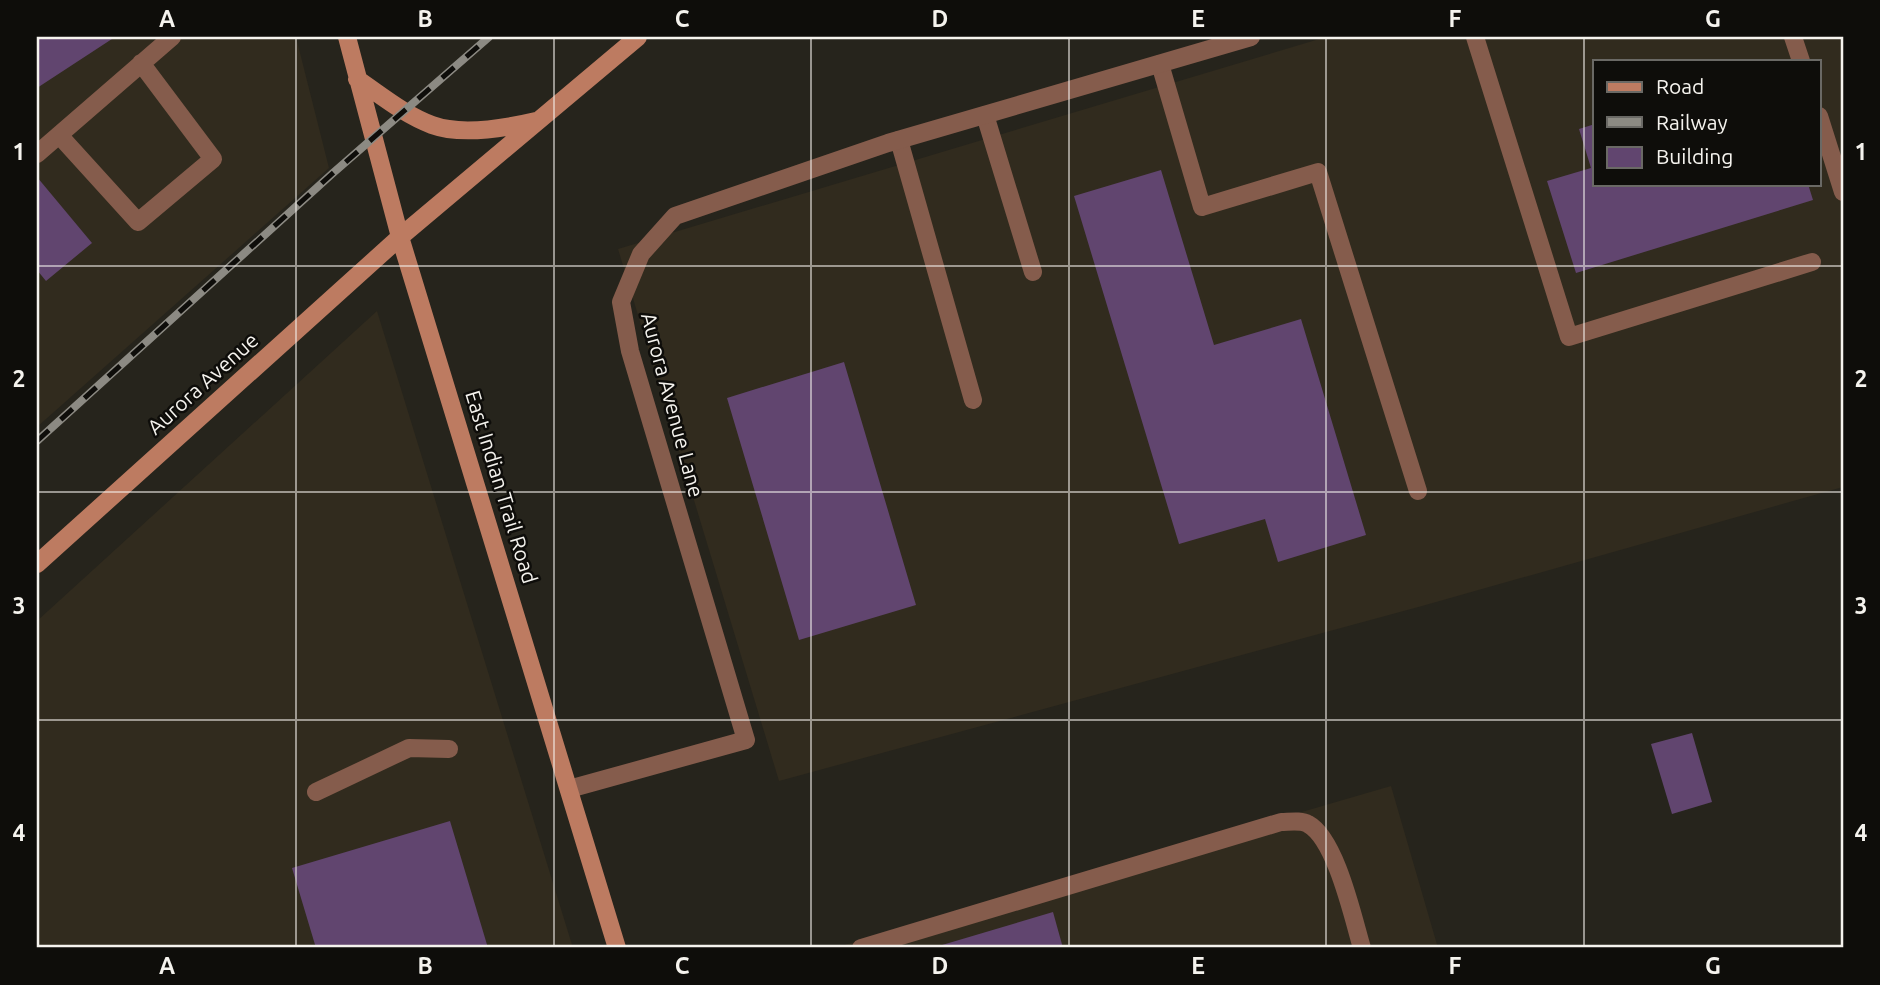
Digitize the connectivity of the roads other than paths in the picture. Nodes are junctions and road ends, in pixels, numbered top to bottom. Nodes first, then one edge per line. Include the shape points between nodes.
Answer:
1 (172, 37) edge
2 (346, 37) edge
3 (638, 37) edge
4 (1251, 37) edge
5 (1475, 37) edge
6 (1793, 37) edge
7 (1801, 60) edge
8 (141, 63) junction
9 (1160, 64) junction
10 (358, 79) junction
11 (985, 115) junction
12 (1820, 119) edge
13 (539, 120) junction
14 (59, 135) junction
15 (899, 141) junction
16 (37, 153) edge
17 (1843, 192) edge
18 (400, 237) junction
19 (1812, 262) dead end
20 (1033, 272) dead end
21 (973, 400) dead end
22 (1418, 491) dead end
23 (37, 564) edge
24 (449, 749) dead end
25 (569, 789) junction
26 (316, 792) dead end
27 (890, 944) edge
28 (617, 948) edge
29 (861, 948) edge
30 (1363, 948) edge

1 - 8 street
2 - 10 main road, East Indian Trail Road
3 - 13 main road, Aurora Avenue
4 - 9 street, Aurora Avenue Lane
5 - 19 street via 1570,337
6 - 7 street
8 - 14 street
8 - 14 street via 213,159 138,222
9 - 11 street, Aurora Avenue Lane
9 - 22 street via 1202,207 1318,172
10 - 13 main road via 404,112 435,127 499,129
10 - 18 main road, East Indian Trail Road
11 - 15 street, Aurora Avenue Lane
11 - 20 street
12 - 17 street
13 - 18 main road, Aurora Avenue
14 - 16 street
15 - 21 street
15 - 25 street, Aurora Avenue Lane via 675,216 641,254 621,303 630,351 746,740
18 - 23 main road, Aurora Avenue
18 - 25 main road, East Indian Trail Road
24 - 26 street via 409,748
25 - 28 main road, East Indian Trail Road
27 - 29 street
27 - 30 street via 1281,822 1306,822 1332,852

